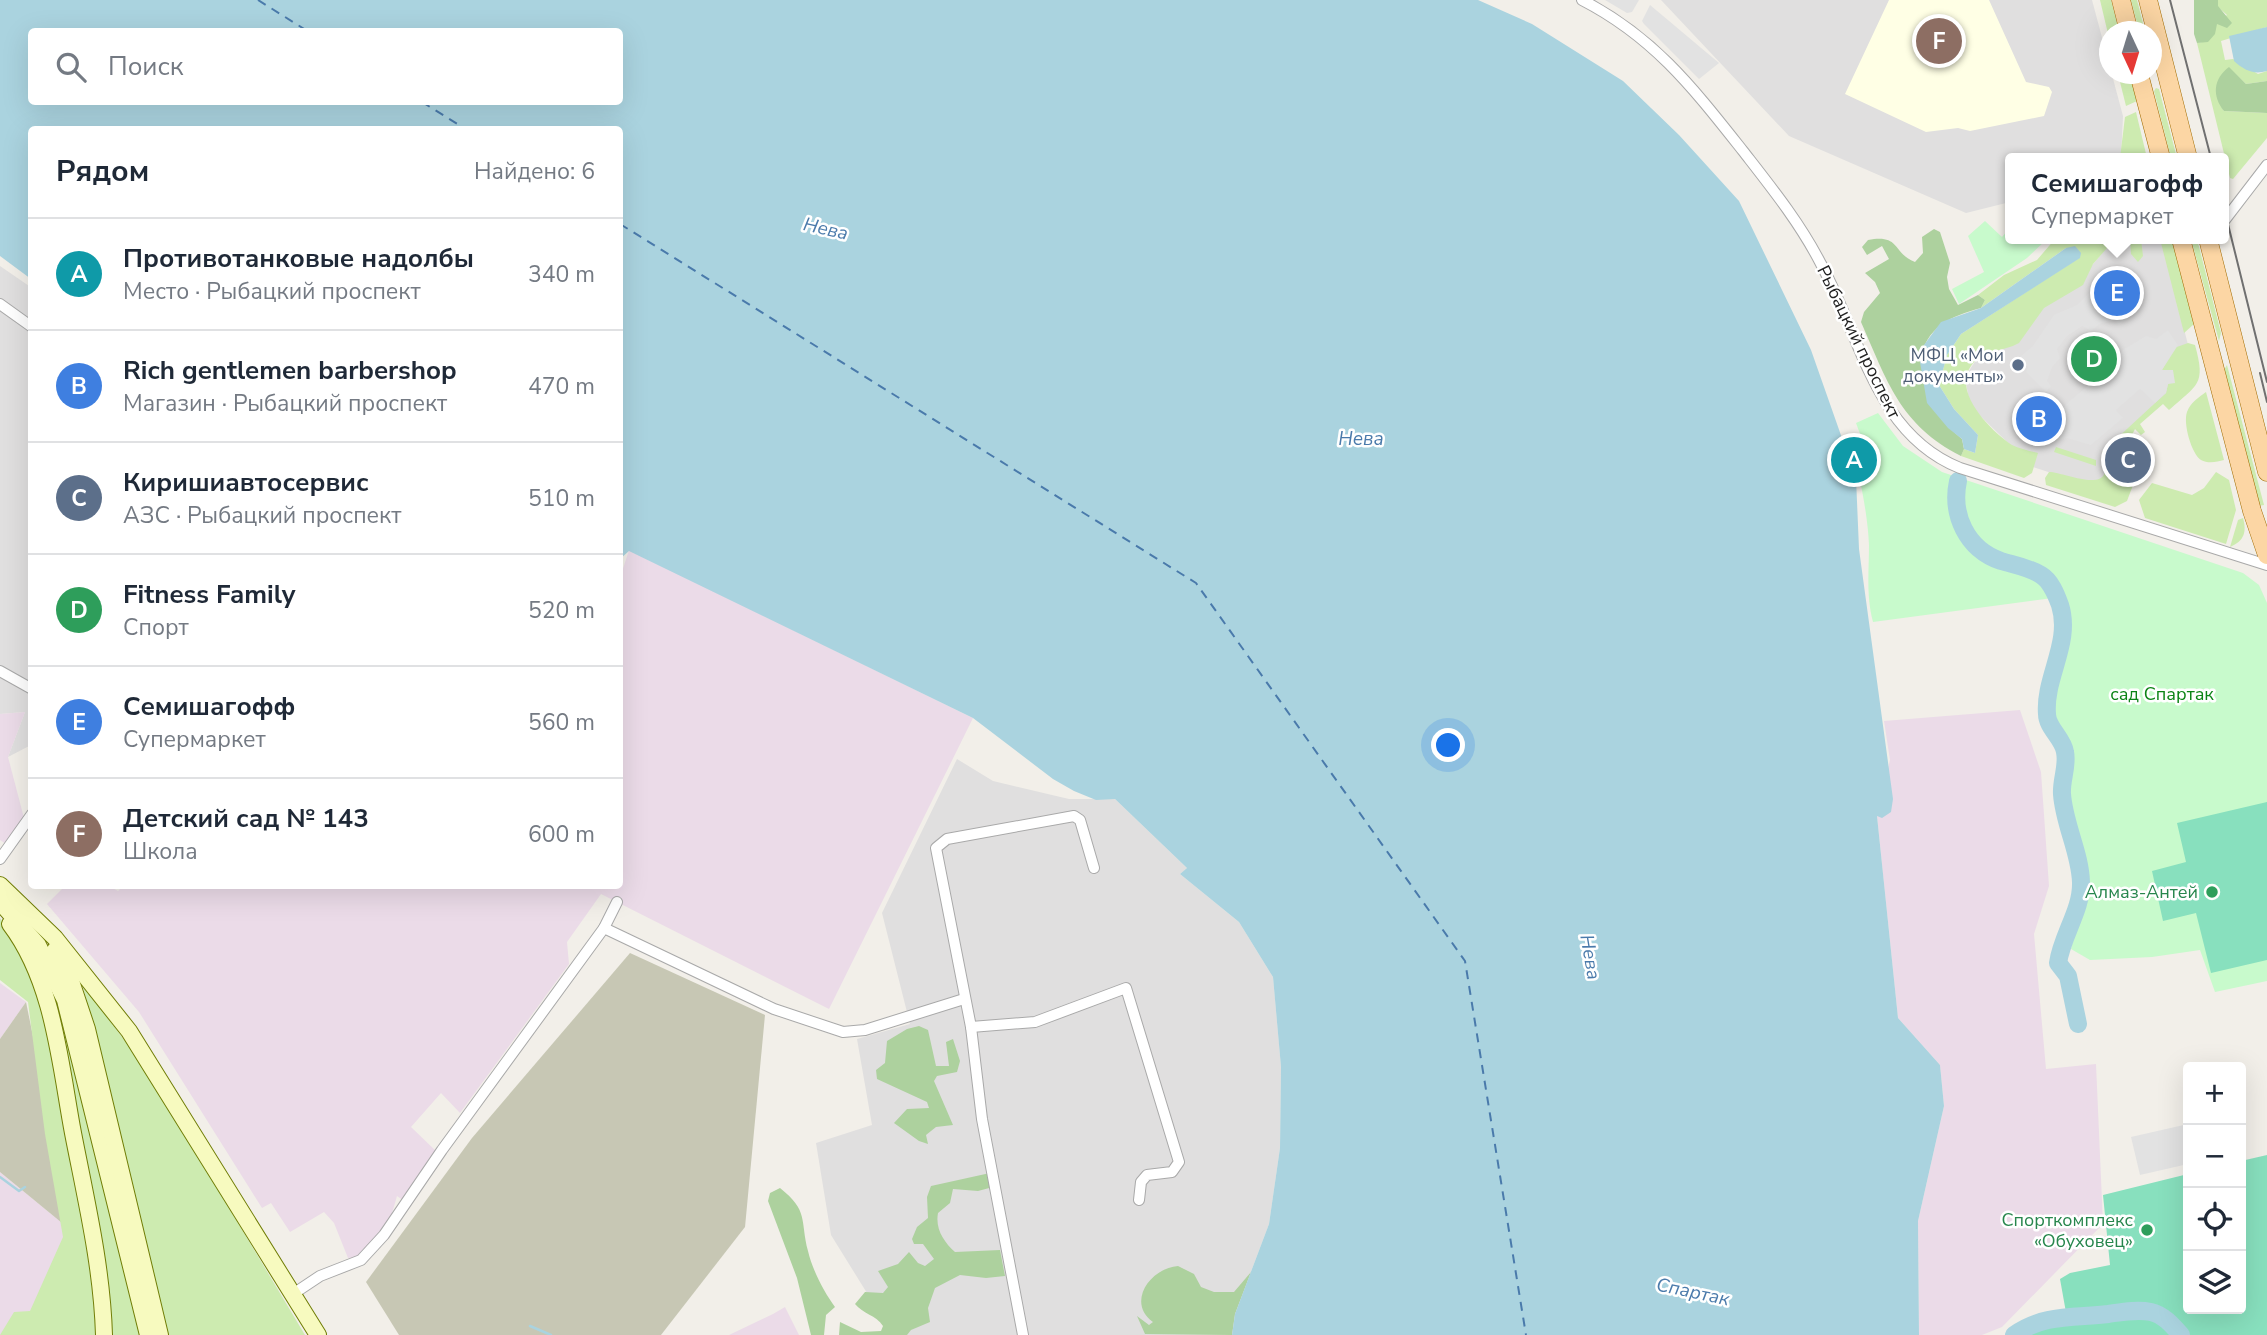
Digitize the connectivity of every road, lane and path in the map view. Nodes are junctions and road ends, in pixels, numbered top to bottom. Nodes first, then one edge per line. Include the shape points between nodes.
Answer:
1 (1582, 0) edge
2 (2121, 0) edge
3 (2148, 0) edge
4 (2126, 21) edge
5 (2167, 74) junction
6 (2162, 75) edge
7 (2142, 84) edge
8 (2160, 153) edge
9 (2187, 153) edge
10 (2267, 166) edge
11 (2229, 205) edge
12 (2183, 244) edge
13 (2211, 244) edge
14 (0, 304) edge
15 (28, 324) edge
16 (2234, 346) junction
17 (2210, 353) junction
18 (2267, 472) edge
19 (2267, 555) edge
20 (2267, 565) edge
21 (0, 671) edge
22 (28, 687) edge
23 (28, 820) edge
24 (0, 859) edge
25 (1094, 867) dead end
26 (0, 885) edge
27 (0, 902) edge
28 (617, 902) dead end
29 (0, 911) edge
30 (42, 925) junction
31 (604, 928) junction
32 (964, 999) junction
33 (971, 1027) junction
34 (1139, 1200) dead end
35 (293, 1294) junction
36 (152, 1330) edge
37 (104, 1335) edge
38 (318, 1335) edge
39 (1023, 1335) edge

1 - 20 street, Рыбацкий проспект via 1631,28 1659,51 1774,191 1821,263 1889,411 1921,447 1961,468
2 - 4 main road
3 - 5 main road
5 - 6 main road
5 - 9 main road
7 - 8 main road
10 - 11 street
12 - 17 main road
13 - 16 main road
14 - 15 street
16 - 17 main road
16 - 18 main road
17 - 19 main road
21 - 22 street
23 - 24 street
25 - 32 street via 1080,820 1074,816 937,844
26 - 30 main road
27 - 36 main road via 38,945 65,1000
28 - 31 street
29 - 37 main road via 27,949 44,992 92,1228
30 - 35 main road via 129,1031
30 - 36 main road via 66,970 87,1029
31 - 32 street via 774,1009 843,1032 865,1030
31 - 35 street via 384,1236 361,1260 320,1276
32 - 33 street
33 - 34 street via 1035,1022 1126,988 1179,1162 1172,1172 1147,1175 1141,1182
33 - 39 street via 982,1119
35 - 38 main road

